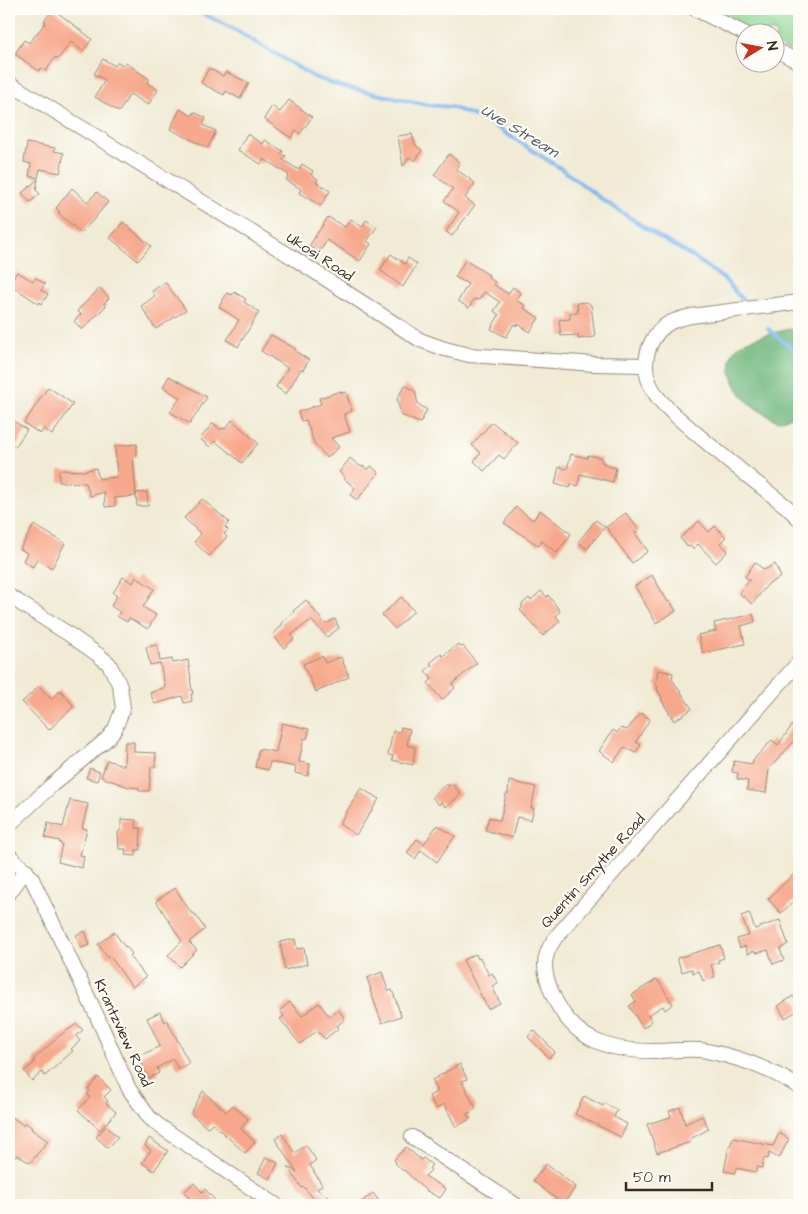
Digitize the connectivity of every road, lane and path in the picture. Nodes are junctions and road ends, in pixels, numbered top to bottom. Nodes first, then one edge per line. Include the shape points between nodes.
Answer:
1 (695, 9) edge
2 (736, 29) edge
3 (786, 55) edge
4 (799, 62) edge
5 (9, 83) edge
6 (799, 302) edge
7 (645, 364) junction
8 (799, 519) edge
9 (9, 596) edge
10 (799, 662) edge
11 (9, 825) edge
12 (9, 855) edge
13 (26, 870) junction
14 (9, 894) edge
15 (799, 1087) edge
16 (412, 1137) dead end
17 (276, 1205) edge
18 (516, 1205) edge

1 - 2 street
3 - 4 street
5 - 7 street, Ukosi Road via 420,340 469,355 595,364
6 - 7 street via 678,319 656,334
7 - 8 street via 647,378 665,405
9 - 11 street via 67,632 109,664 120,686 123,708 115,729 107,739
10 - 15 street, Quentin Smythe Road via 556,937 546,952 545,966 547,982 558,1005 576,1028 594,1041 625,1050 707,1051 754,1065
12 - 13 street, Krantzview Road
13 - 14 street
13 - 17 street, Krantzview Road via 129,1088 145,1112 158,1125
16 - 18 street

